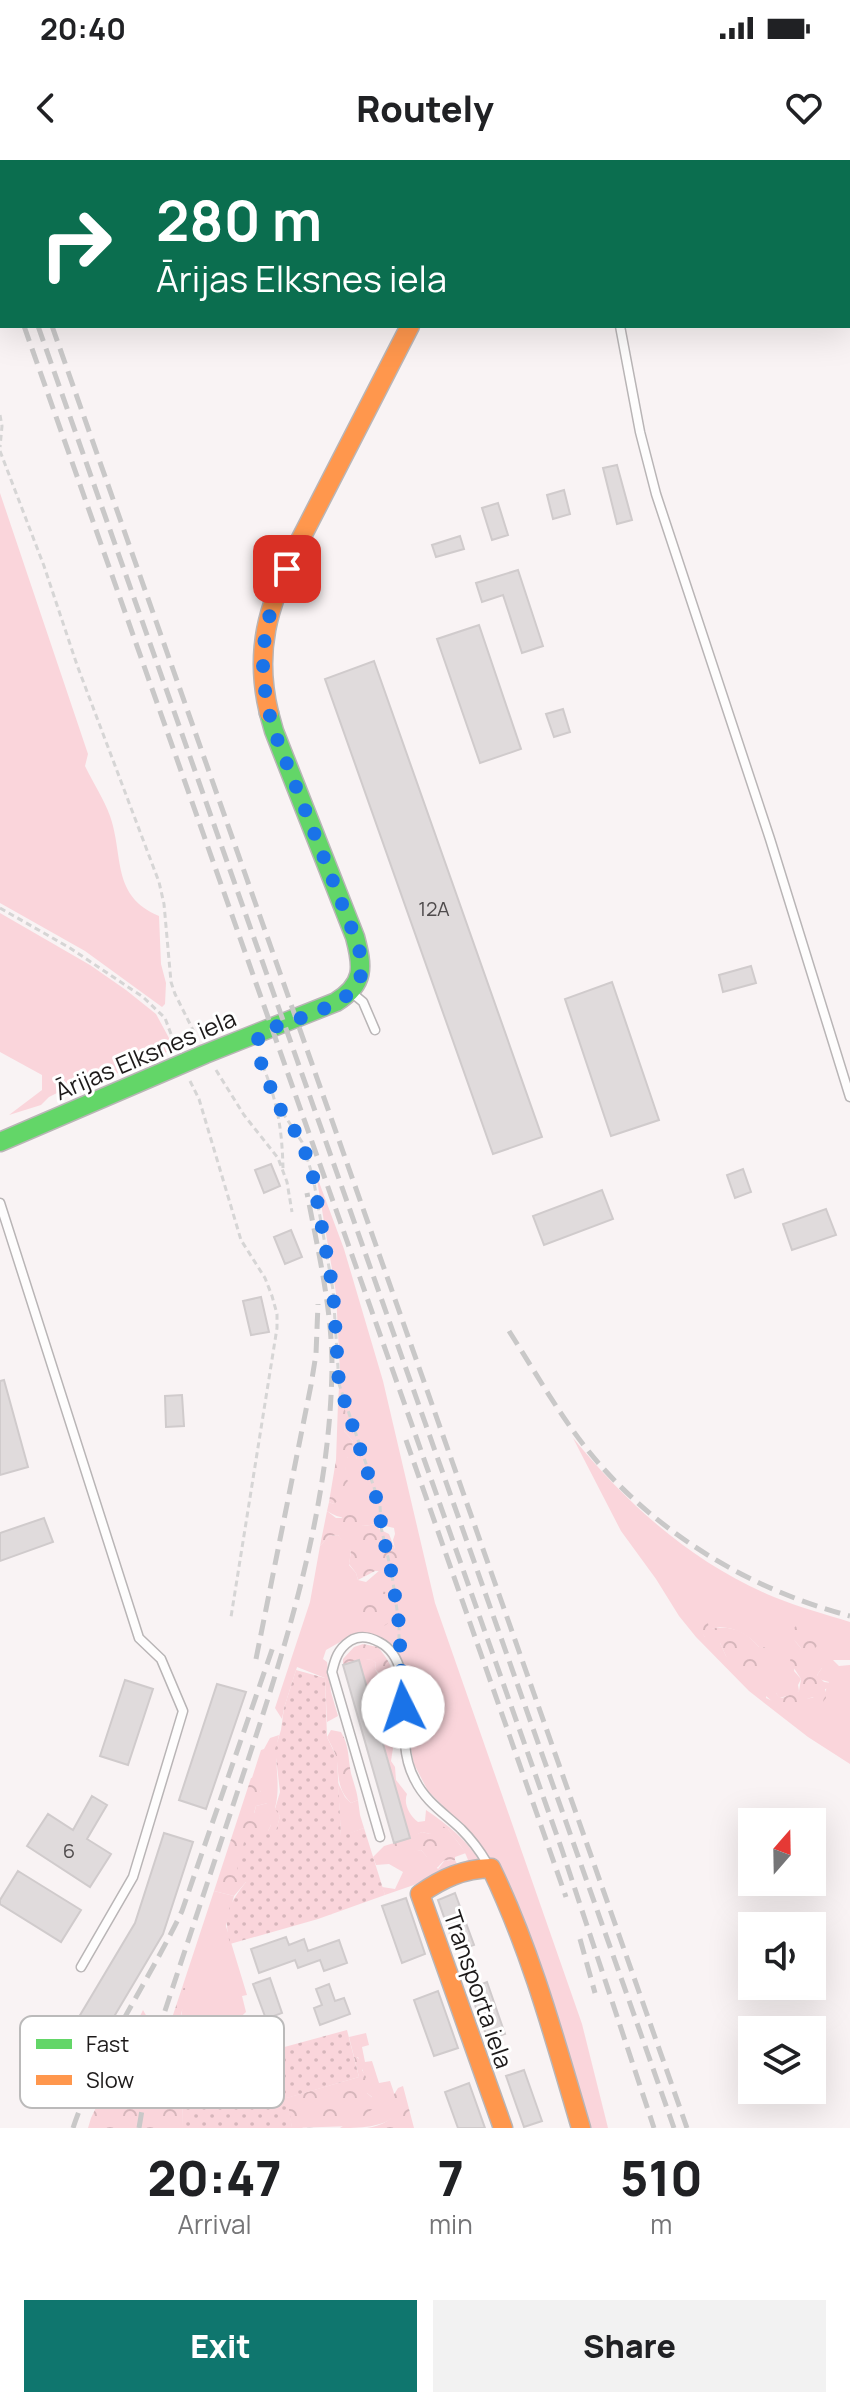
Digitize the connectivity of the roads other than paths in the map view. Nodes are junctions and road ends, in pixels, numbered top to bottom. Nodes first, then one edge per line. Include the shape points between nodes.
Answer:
1 (409, 328) edge
2 (620, 328) edge
3 (351, 992) junction
4 (375, 1030) dead end
5 (850, 1097) edge
6 (0, 1142) edge
7 (0, 1203) edge
8 (380, 1837) dead end
9 (491, 1868) junction
10 (81, 1967) dead end
11 (503, 2128) edge
12 (581, 2128) edge

1 - 3 street via 295,550 262,646 263,688 274,731 361,955 360,980
2 - 5 lane via 656,494
3 - 4 lane via 363,1002
3 - 6 street, Ārijas Elksnes iela
7 - 10 lane via 139,1638 161,1659 183,1711 133,1877
8 - 9 lane via 332,1672 341,1649 362,1637 387,1645 396,1658 405,1746 414,1779
9 - 11 street, Transporta iela via 456,1872 420,1894
9 - 12 street via 534,1973

